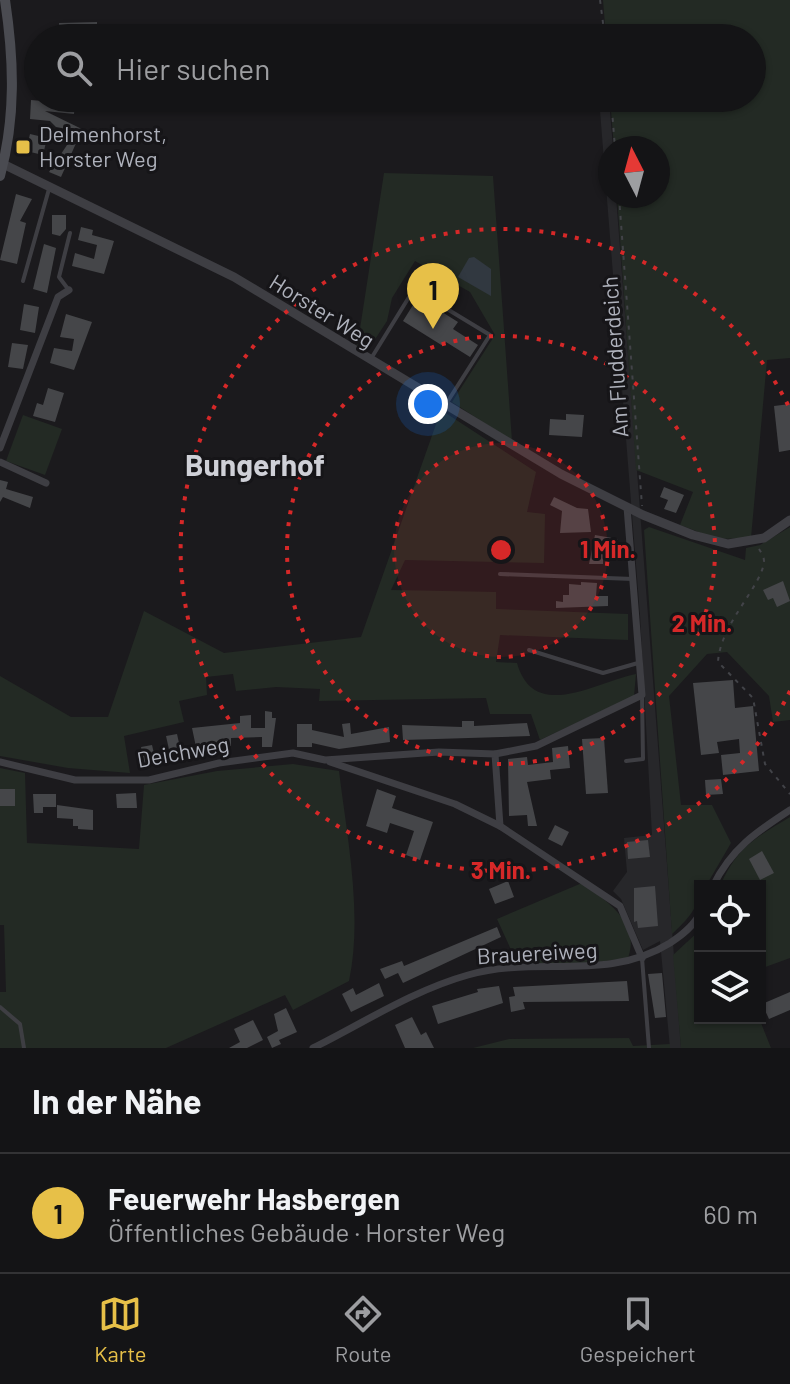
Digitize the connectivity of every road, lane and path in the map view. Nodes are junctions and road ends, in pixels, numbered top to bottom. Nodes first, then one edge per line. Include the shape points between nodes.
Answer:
1 (5, 0) edge
2 (600, 0) edge
3 (603, 24) edge
4 (612, 112) edge
5 (614, 136) edge
6 (2, 163) edge
7 (0, 176) edge
8 (50, 186) junction
9 (620, 208) edge
10 (70, 233) dead end
11 (23, 281) dead end
12 (69, 290) joint
13 (369, 361) junction
14 (445, 406) junction
15 (0, 448) edge
16 (0, 462) edge
17 (46, 483) dead end
18 (623, 505) junction
19 (643, 515) junction
20 (790, 520) edge
21 (754, 541) junction
22 (500, 574) dead end
23 (633, 579) junction
24 (529, 650) dead end
25 (640, 662) junction
26 (642, 695) junction
27 (495, 754) junction
28 (325, 760) junction
29 (626, 761) dead end
30 (0, 762) edge
31 (790, 794) edge
32 (790, 810) edge
33 (500, 826) junction
34 (716, 880) edge
35 (694, 920) edge
36 (642, 958) junction
37 (0, 1007) edge
38 (24, 1048) edge
39 (313, 1048) edge
40 (649, 1048) edge

1 - 6 main road via 13,75
2 - 3 path
4 - 5 path
6 - 7 main road
6 - 8 street, Horster Weg
8 - 11 lane
8 - 13 street, Horster Weg via 234,277
9 - 19 path, Am Fludderdeich
10 - 12 lane via 59,277
12 - 15 street via 58,297
13 - 14 street, Horster Weg
13 - 14 lane via 414,289 490,335
14 - 18 street, Horster Weg
16 - 17 street
18 - 19 street, Horster Weg
18 - 23 street
19 - 21 street, Horster Weg via 718,542
20 - 21 street
21 - 31 path via 764,561 736,611 718,662 753,698 765,764
22 - 23 lane
23 - 25 street
24 - 25 lane via 603,673
25 - 26 street
26 - 27 street, Deichweg via 536,746
26 - 29 lane via 643,759
27 - 28 street, Deichweg
27 - 33 street
28 - 30 street, Deichweg via 293,753 149,780 75,780
28 - 33 street, Deichweg via 455,804
32 - 34 street via 744,840
33 - 36 street, Deichweg via 620,906
35 - 36 street, Brauereiweg via 677,939
36 - 39 street, Brauereiweg via 610,966 507,968 466,975
36 - 40 lane
37 - 38 lane via 20,1024

